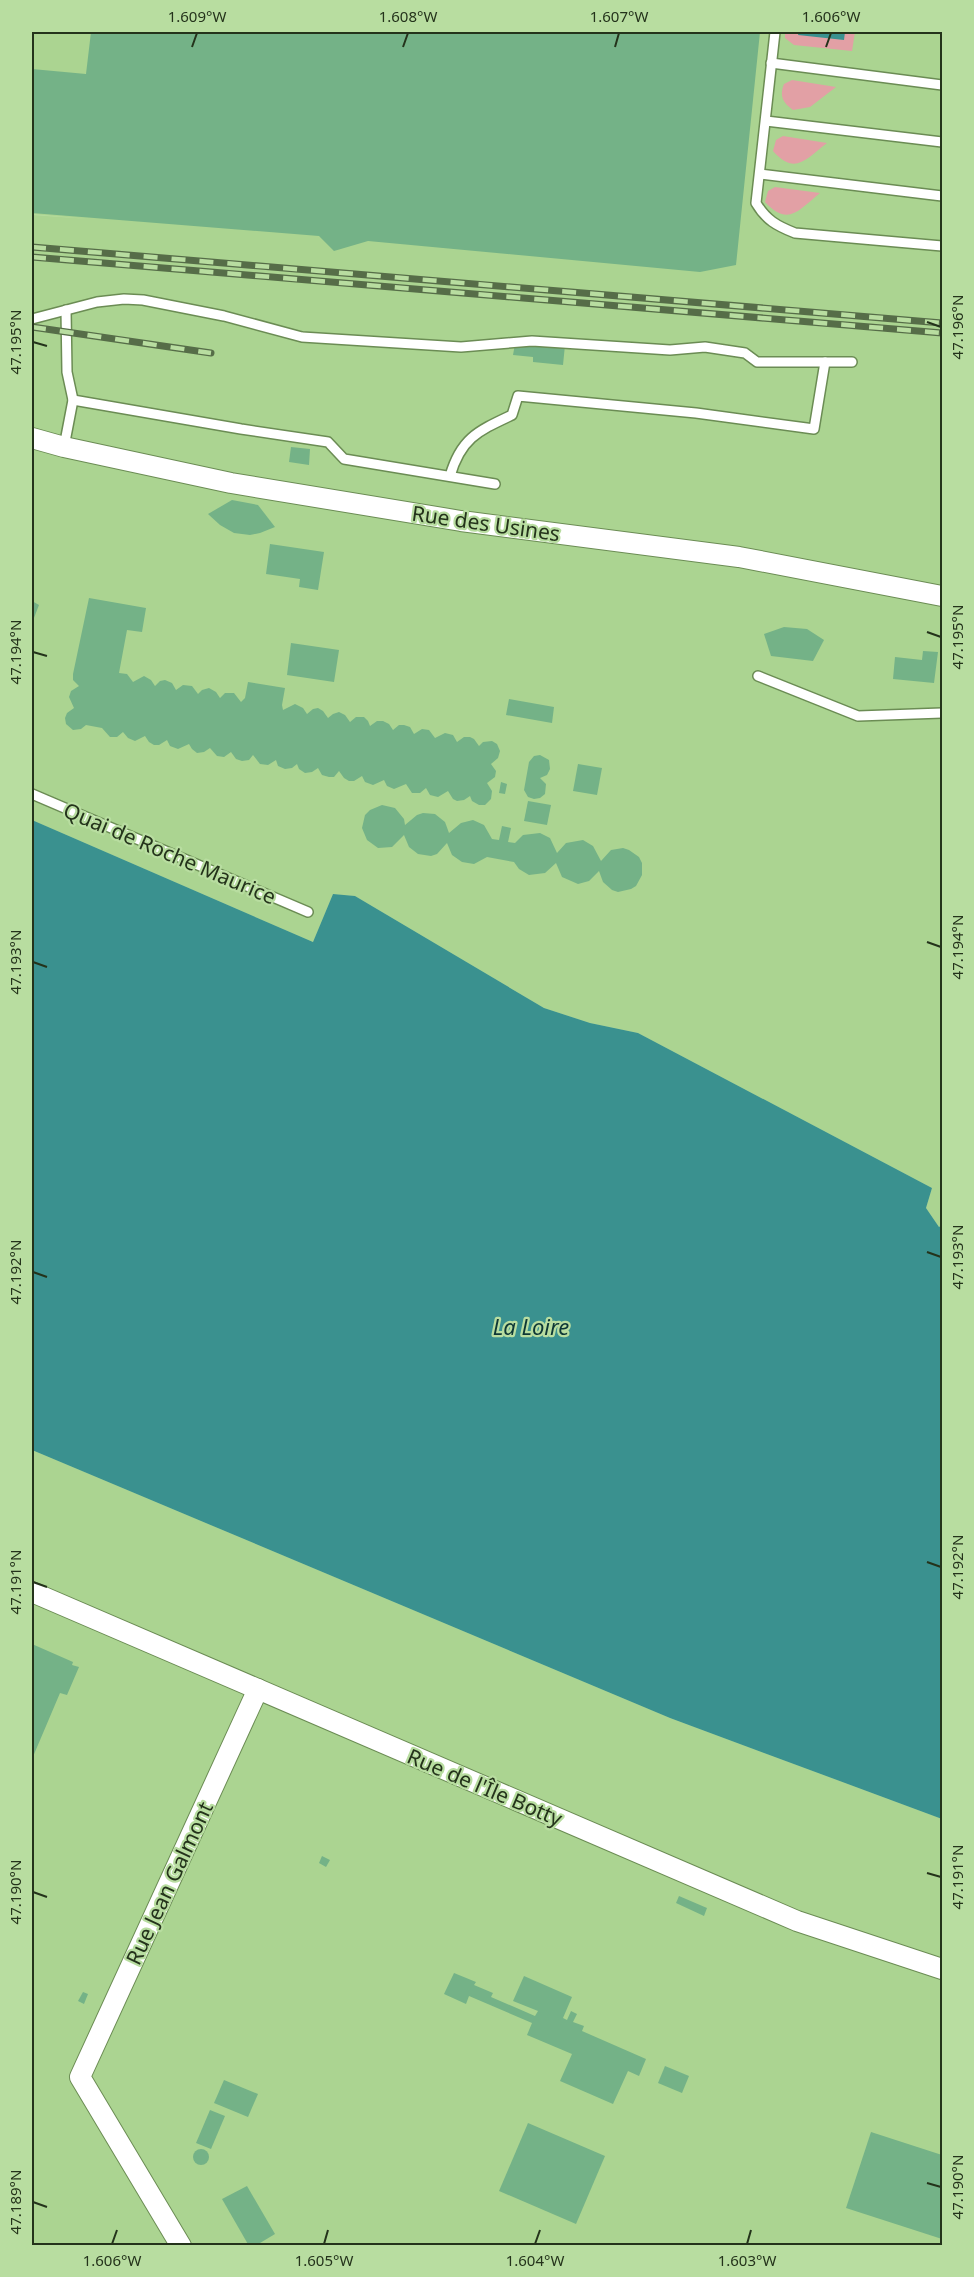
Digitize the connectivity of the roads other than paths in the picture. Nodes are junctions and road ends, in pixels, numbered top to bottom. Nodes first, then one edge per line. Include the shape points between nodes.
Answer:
1 (775, 32) edge
2 (771, 63) junction
3 (942, 85) edge
4 (766, 121) junction
5 (942, 142) edge
6 (760, 174) junction
7 (942, 196) edge
8 (942, 246) edge
9 (66, 310) junction
10 (32, 319) edge
11 (825, 362) junction
12 (852, 362) dead end
13 (73, 400) junction
14 (32, 438) edge
15 (64, 447) junction
16 (450, 476) junction
17 (495, 484) dead end
18 (942, 597) edge
19 (758, 676) dead end
20 (942, 713) edge
21 (32, 794) edge
22 (308, 912) dead end
23 (32, 1592) edge
24 (258, 1689) junction
25 (942, 1969) edge
26 (182, 2246) edge

1 - 2 lane
2 - 3 lane
2 - 4 lane
4 - 5 lane
4 - 6 lane
6 - 7 lane
6 - 8 lane via 756,203 762,214 784,229
9 - 10 lane
9 - 11 lane via 97,302 143,300 302,337 461,346 531,341 670,350 705,347 745,353 757,362
9 - 13 lane via 67,372
11 - 12 lane
11 - 16 lane via 814,429 518,396 512,415 473,435 455,457
13 - 15 lane
13 - 16 lane via 328,442 344,459
14 - 15 street, Rue des Usines
15 - 18 street, Rue des Usines via 231,483 462,521 739,557
16 - 17 lane
19 - 20 lane via 858,716
21 - 22 lane, Quai de Roche Maurice
23 - 24 street, Rue de l'Île Botty
24 - 25 street, Rue de l'Île Botty via 797,1921
24 - 26 street, Rue Jean Galmont via 81,2077

